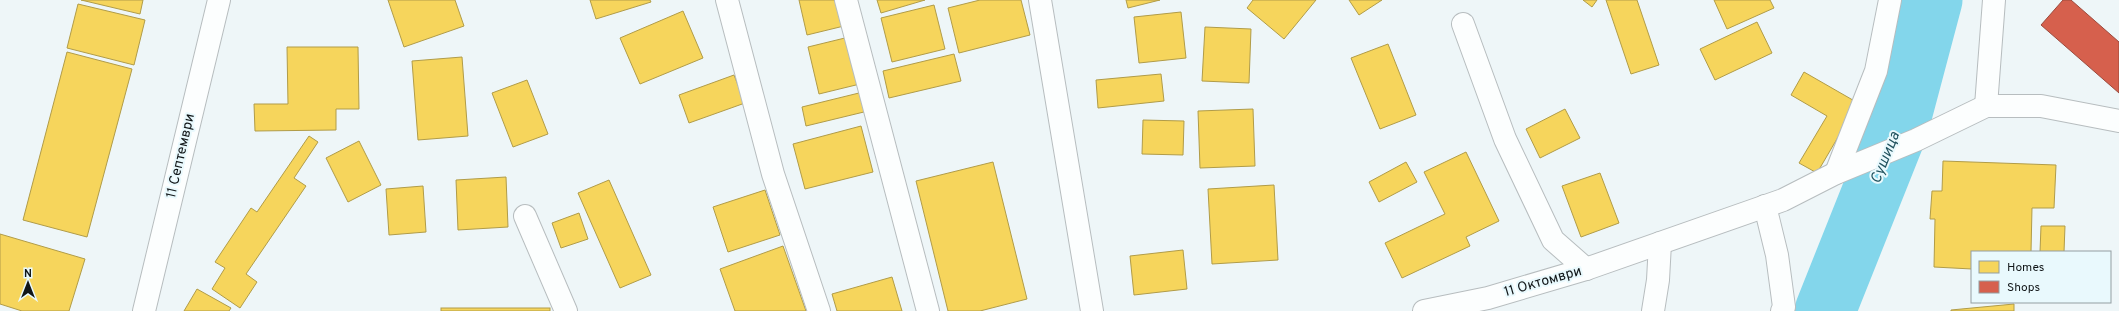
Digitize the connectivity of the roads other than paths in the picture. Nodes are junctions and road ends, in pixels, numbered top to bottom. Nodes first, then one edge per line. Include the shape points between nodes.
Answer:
1 (219, 0) edge
2 (727, 0) edge
3 (846, 0) edge
4 (1040, 0) edge
5 (1890, 0) edge
6 (1994, 0) edge
7 (1463, 24) dead end
8 (1986, 106) junction
9 (2119, 121) edge
10 (1836, 173) junction
11 (1765, 206) junction
12 (525, 216) dead end
13 (1660, 242) junction
14 (1586, 270) junction
15 (144, 311) edge
16 (566, 311) edge
17 (819, 311) edge
18 (928, 311) edge
19 (1092, 311) edge
20 (1424, 311) edge
21 (1653, 311) edge
22 (1782, 311) edge

1 - 15 street, 11 Септември
2 - 17 street via 773,174
3 - 18 street
4 - 19 street
5 - 10 street via 1876,71
6 - 8 street
7 - 14 street via 1505,139 1553,240
8 - 9 street via 2040,106
8 - 10 street via 1916,140
10 - 11 street, 11 Октомври via 1783,200
11 - 13 street, 11 Октомври
11 - 22 street via 1777,256 1784,306
12 - 16 street
13 - 14 street, 11 Октомври
13 - 21 street
14 - 20 street, 11 Октомври via 1488,298

